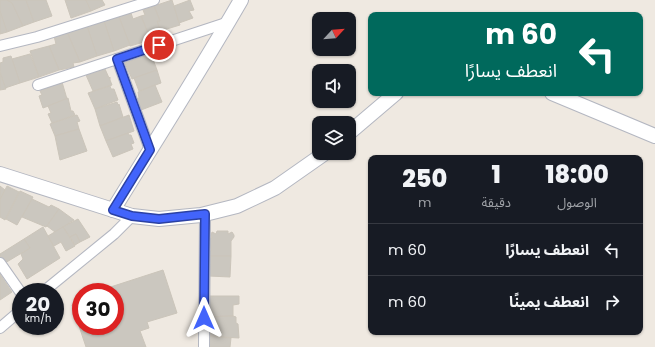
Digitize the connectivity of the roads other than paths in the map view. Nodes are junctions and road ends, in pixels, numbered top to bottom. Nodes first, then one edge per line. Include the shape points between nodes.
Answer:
1 (154, 0) edge
2 (241, 0) edge
3 (229, 22) junction
4 (0, 46) edge
5 (117, 59) junction
6 (38, 85) dead end
7 (392, 96) edge
8 (559, 96) edge
9 (356, 127) edge
10 (655, 136) edge
11 (150, 150) junction
12 (315, 160) edge
13 (0, 174) edge
14 (113, 210) junction
15 (205, 214) junction
16 (132, 216) junction
17 (0, 263) edge
18 (14, 283) edge
19 (54, 283) edge
20 (12, 318) edge
21 (0, 328) edge
22 (204, 347) edge

1 - 4 street
2 - 3 main road
3 - 5 street
3 - 11 main road
5 - 6 street
5 - 11 street
7 - 9 main road
8 - 10 main road
11 - 14 main road
12 - 15 main road via 275,188 237,206
13 - 14 main road
14 - 16 main road
15 - 16 main road via 159,219
15 - 22 street
16 - 19 street
17 - 18 street
20 - 21 street

